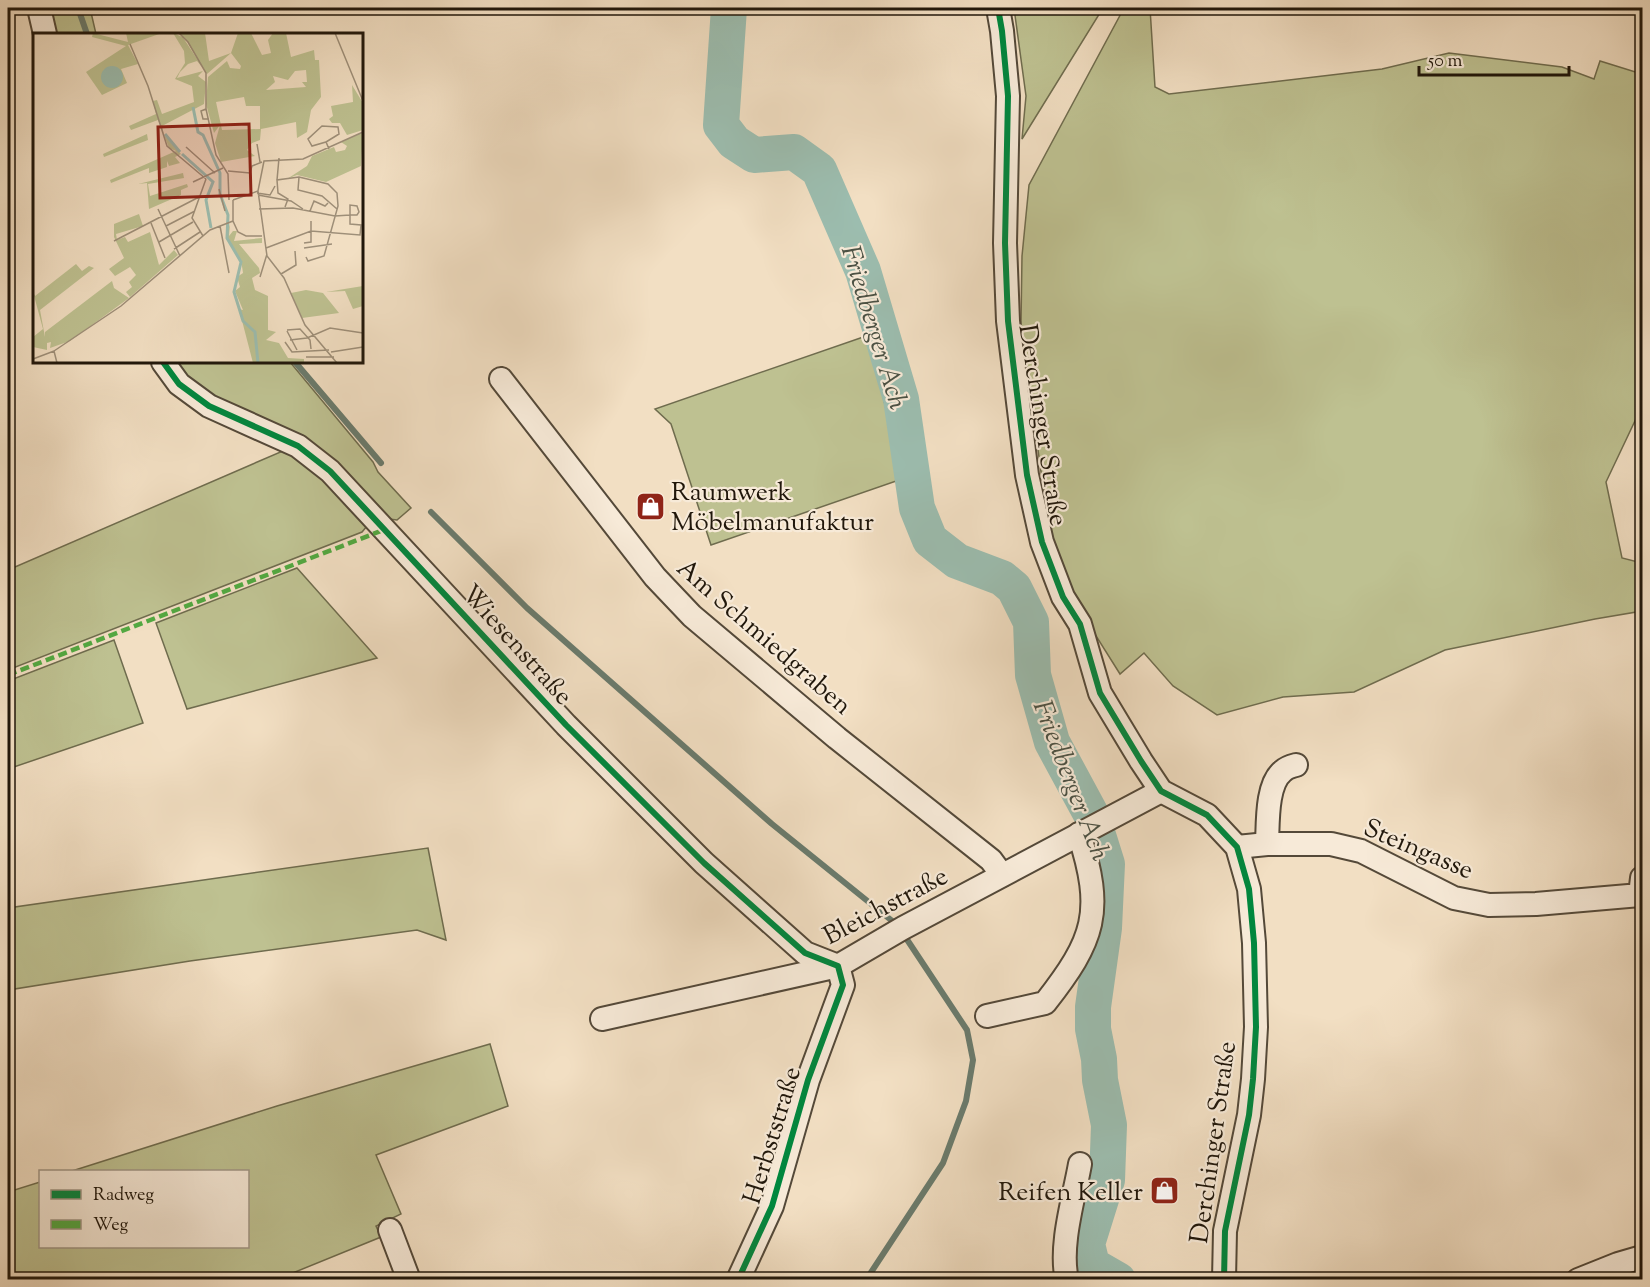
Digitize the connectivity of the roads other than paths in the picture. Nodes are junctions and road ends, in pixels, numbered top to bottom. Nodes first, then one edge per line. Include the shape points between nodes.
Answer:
1 (39, 8) edge
2 (998, 8) edge
3 (45, 33) edge
4 (164, 363) edge
5 (501, 379) dead end
6 (1296, 765) dead end
7 (1161, 791) junction
8 (1081, 833) junction
9 (1267, 844) junction
10 (1237, 847) junction
11 (1002, 875) junction
12 (1642, 890) edge
13 (838, 966) junction
14 (987, 1016) dead end
15 (602, 1019) dead end
16 (1080, 1164) dead end
17 (390, 1230) dead end
18 (1642, 1257) edge
19 (409, 1280) edge
20 (738, 1280) edge
21 (1067, 1280) edge
22 (1224, 1280) edge
23 (1578, 1280) edge

1 - 3 street
2 - 7 street, Derchinger Straße via 1008,96 1008,321 1027,476 1042,542 1063,597 1080,624 1100,693
4 - 13 street, Wiesenstraße via 179,384 209,406 298,446 330,471 566,725 704,863 805,953
5 - 11 street, Am Schmiedgraben via 655,577 692,616 991,860
6 - 9 street via 1282,771 1274,783
7 - 8 street, Bleichstraße
7 - 10 street, Derchinger Straße via 1207,815
8 - 11 street, Bleichstraße
8 - 14 street via 1093,890 1090,930 1081,951 1045,1003
9 - 10 street, Steingasse
9 - 12 street, Steingasse via 1331,844 1361,851 1454,898 1489,905 1536,904
10 - 22 street, Derchinger Straße via 1249,889 1256,1027 1249,1115 1225,1237
11 - 13 street, Bleichstraße
13 - 15 street, Bleichstraße
13 - 20 street, Herbststraße via 843,986 808,1080 772,1206
16 - 21 street via 1066,1237
17 - 19 street
18 - 23 street

